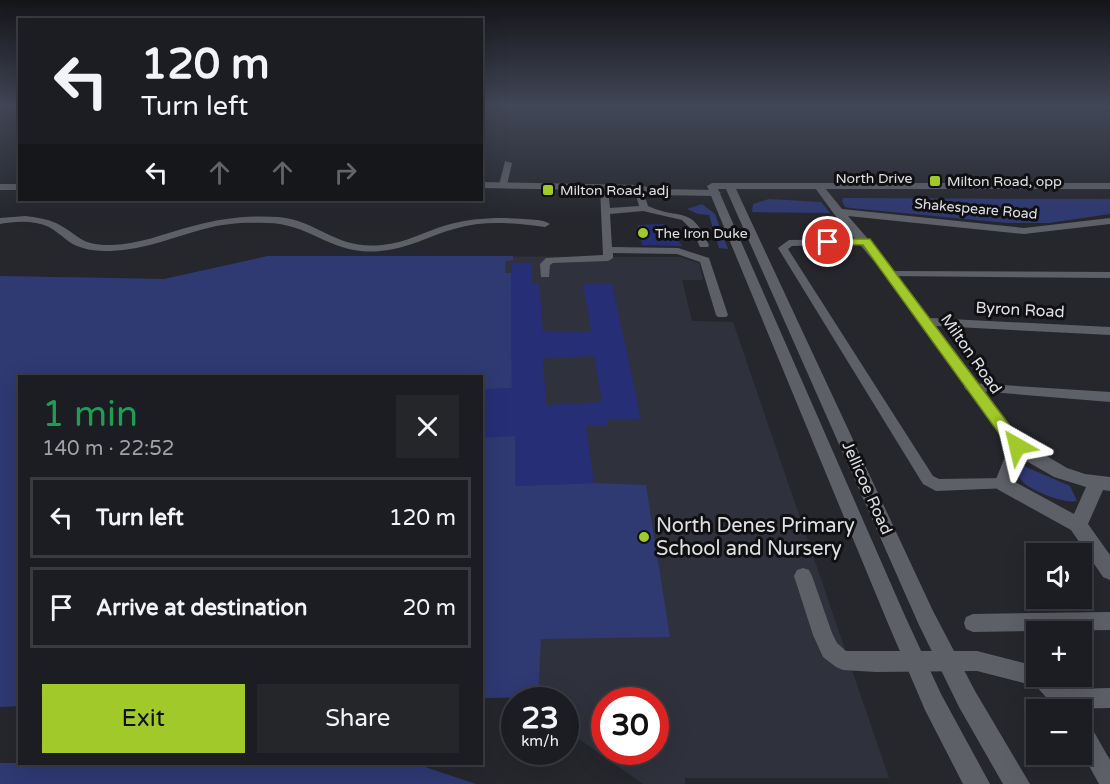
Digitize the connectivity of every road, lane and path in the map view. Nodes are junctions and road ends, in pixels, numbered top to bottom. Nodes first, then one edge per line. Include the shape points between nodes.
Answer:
1 (508, 163) dead end
2 (483, 185) edge
3 (503, 185) junction
4 (1110, 186) edge
5 (0, 187) edge
6 (18, 187) edge
7 (604, 188) junction
8 (820, 188) junction
9 (638, 189) junction
10 (714, 189) junction
11 (732, 189) junction
12 (1110, 193) edge
13 (644, 208) junction
14 (605, 210) junction
15 (838, 212) junction
16 (0, 220) edge
17 (1110, 221) edge
18 (545, 224) dead end
19 (866, 242) junction
20 (704, 245) dead end
21 (609, 250) junction
22 (891, 274) junction
23 (545, 275) dead end
24 (1110, 275) edge
25 (722, 315) dead end
26 (927, 322) junction
27 (1110, 331) edge
28 (971, 387) junction
29 (1110, 397) edge
30 (1017, 446) junction
31 (1003, 484) junction
32 (1103, 484) edge
33 (1078, 525) junction
34 (1110, 571) edge
35 (803, 576) dead end
36 (1110, 621) edge
37 (973, 623) dead end
38 (1026, 673) edge
39 (1050, 687) edge
40 (1110, 698) edge
41 (1060, 699) edge
42 (1092, 700) edge
43 (1092, 750) edge
44 (1110, 782) edge
45 (977, 784) edge
46 (1017, 784) edge

1 - 3 lane
2 - 3 street, North Drive
3 - 7 street, North Drive
4 - 8 street, North Drive
5 - 6 street
7 - 9 street, North Drive
7 - 14 lane
8 - 11 street, North Drive
8 - 12 street, North Drive
8 - 15 street, Milton Road
9 - 10 street, North Drive
9 - 13 lane
10 - 11 street, North Drive
10 - 45 street, Jellicoe Road via 897,621 933,702
11 - 46 street, Jellicoe Road via 926,618
13 - 14 lane
13 - 20 lane via 688,218
14 - 21 lane
15 - 17 street, Shakespeare Road via 1024,231
15 - 19 street, Milton Road
16 - 18 lane via 43,222 68,234 78,244 109,248 130,248 199,227 243,221 288,222 337,243 366,249 405,246 466,224 512,220
19 - 22 street, Milton Road
19 - 31 lane via 789,243 783,248 928,480 936,485
21 - 23 lane via 605,260 546,261
21 - 25 lane via 678,251 705,260
22 - 24 lane
22 - 26 street, Milton Road
26 - 27 street, Byron Road
26 - 28 street, Milton Road
28 - 29 lane
28 - 30 street, Milton Road
30 - 31 street
30 - 32 street, Milton Road via 1053,468
31 - 33 street
32 - 33 street
33 - 34 street
35 - 38 lane via 830,650 843,660 977,661
36 - 37 lane
39 - 41 lane
40 - 42 lane
43 - 44 lane

